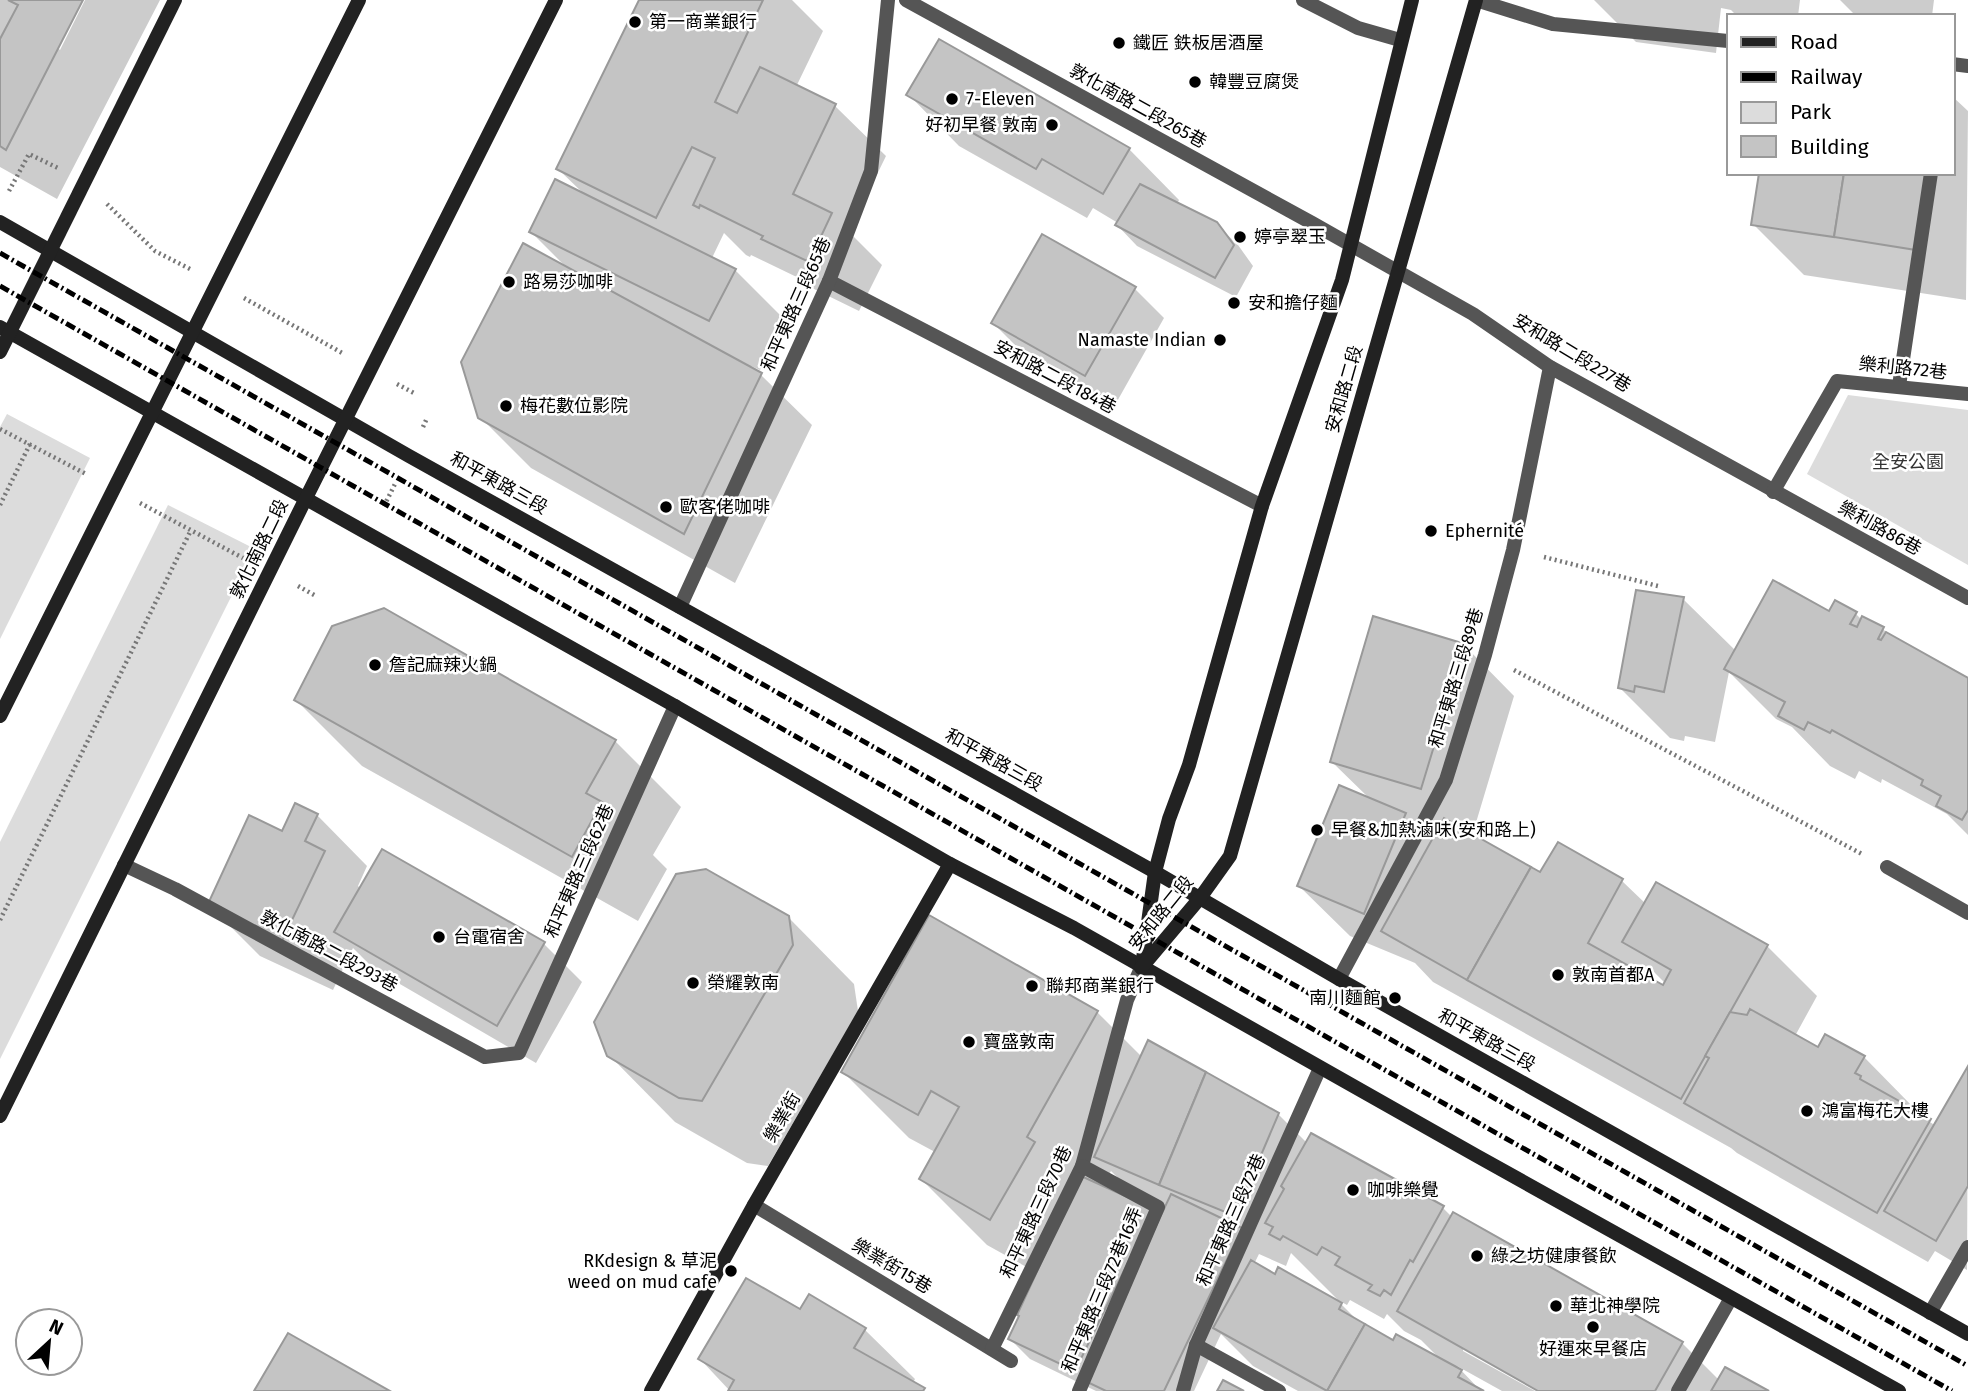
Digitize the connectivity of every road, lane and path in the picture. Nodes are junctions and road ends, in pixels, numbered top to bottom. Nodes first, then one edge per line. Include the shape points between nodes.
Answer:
1 (175, 0) edge
2 (359, 0) edge
3 (556, 0) edge
4 (888, 0) edge
5 (906, 0) edge
6 (1303, 0) edge
7 (1412, 0) edge
8 (1476, 0) edge
9 (1401, 40) junction
10 (1727, 41) edge
11 (1931, 175) edge
12 (85, 182) junction
13 (6, 197) dead end
14 (0, 222) edge
15 (1352, 246) junction
16 (49, 251) junction
17 (1398, 273) junction
18 (829, 281) junction
19 (218, 283) junction
20 (5, 330) edge
21 (193, 331) junction
22 (0, 352) edge
23 (340, 352) dead end
24 (1550, 367) junction
25 (1899, 386) junction
26 (1968, 394) edge
27 (152, 411) junction
28 (427, 418) dead end
29 (348, 419) junction
30 (0, 429) edge
31 (30, 444) junction
32 (409, 456) junction
33 (114, 489) junction
34 (1773, 492) junction
35 (306, 498) junction
36 (0, 505) edge
37 (1262, 506) junction
38 (191, 530) junction
39 (370, 535) junction
40 (1513, 550) junction
41 (270, 572) junction
42 (1658, 586) dead end
43 (316, 596) dead end
44 (1968, 598) edge
45 (680, 607) junction
46 (1485, 655) junction
47 (675, 706) junction
48 (0, 716) edge
49 (950, 864) junction
50 (124, 865) junction
51 (1887, 867) joint
52 (1155, 872) junction
53 (1200, 898) junction
54 (1968, 913) edge
55 (0, 920) edge
56 (1141, 968) junction
57 (1339, 979) junction
58 (519, 1053) joint
59 (1321, 1068) junction
60 (0, 1116) edge
61 (1082, 1166) junction
62 (754, 1205) junction
63 (1968, 1247) edge
64 (1731, 1298) junction
65 (1930, 1313) junction
66 (1968, 1334) edge
67 (1196, 1345) junction
68 (992, 1349) junction
69 (1010, 1361) dead end
70 (651, 1391) edge
71 (1079, 1391) edge
72 (1183, 1391) edge
73 (1279, 1391) edge
74 (1678, 1391) edge
75 (1899, 1391) edge

1 - 12 main road
2 - 19 main road
3 - 29 main road, 敦化南路二段
4 - 18 street, 和平東路三段65巷 via 871,171
5 - 15 street, 敦化南路二段265巷
6 - 9 street via 1358,28
7 - 9 main road, 安和路二段
8 - 10 street via 1553,24
8 - 17 main road, 安和路二段
9 - 15 main road, 安和路二段
11 - 25 street
12 - 13 path via 29,154
12 - 16 main road
12 - 19 path via 155,251
14 - 16 main road, 和平東路三段
15 - 17 street, 安和路二段227巷
15 - 37 main road, 安和路二段
16 - 20 main road
16 - 21 main road, 和平東路三段
17 - 24 street, 安和路二段227巷 via 1473,314
17 - 53 main road, 安和路二段 via 1230,856
18 - 37 street, 安和路二段184巷
18 - 45 street, 和平東路三段65巷
19 - 21 main road
19 - 23 path
20 - 22 main road
20 - 27 main road
21 - 27 main road
21 - 29 main road, 和平東路三段
24 - 34 street, 安和路二段227巷
24 - 40 street, 和平東路三段89巷
25 - 26 street, 樂利路72巷
25 - 34 street, 樂利路72巷 via 1837,381
27 - 33 main road
27 - 35 main road
28 - 32 path
29 - 32 main road, 和平東路三段
29 - 35 main road, 敦化南路二段
30 - 31 path
31 - 33 path
31 - 36 path
32 - 39 path
32 - 45 main road, 和平東路三段
33 - 38 path
33 - 48 main road
34 - 44 street, 樂利路86巷
35 - 39 main road
35 - 41 main road, 敦化南路二段
37 - 52 main road, 安和路二段
38 - 41 path
38 - 55 path
39 - 47 main road
40 - 42 path
40 - 46 street, 和平東路三段89巷
41 - 43 path
41 - 50 main road, 敦化南路二段
45 - 52 main road, 和平東路三段
46 - 51 path
46 - 57 street, 和平東路三段89巷 via 1446,780
47 - 49 main road
47 - 58 street, 和平東路三段62巷
49 - 56 main road
49 - 62 main road, 樂業街
50 - 58 street, 敦化南路二段293巷 via 485,1057
50 - 60 main road, 敦化南路二段
51 - 54 street
52 - 53 main road, 和平東路三段
52 - 56 main road, 安和路二段
53 - 56 main road, 安和路二段
53 - 57 main road, 和平東路三段
56 - 59 main road
56 - 61 street, 和平東路三段70巷 via 1127,1000
57 - 65 main road, 和平東路三段
59 - 64 main road
59 - 67 street, 和平東路三段72巷
61 - 68 street, 和平東路三段70巷
61 - 71 street, 和平東路三段72巷16弄 via 1158,1207
62 - 68 street, 樂業街15巷
62 - 70 main road, 樂業街
63 - 65 street
64 - 74 street
64 - 75 main road
65 - 66 main road, 和平東路三段
67 - 72 street, 和平東路三段72巷
67 - 73 street
68 - 69 street, 樂業街15巷

